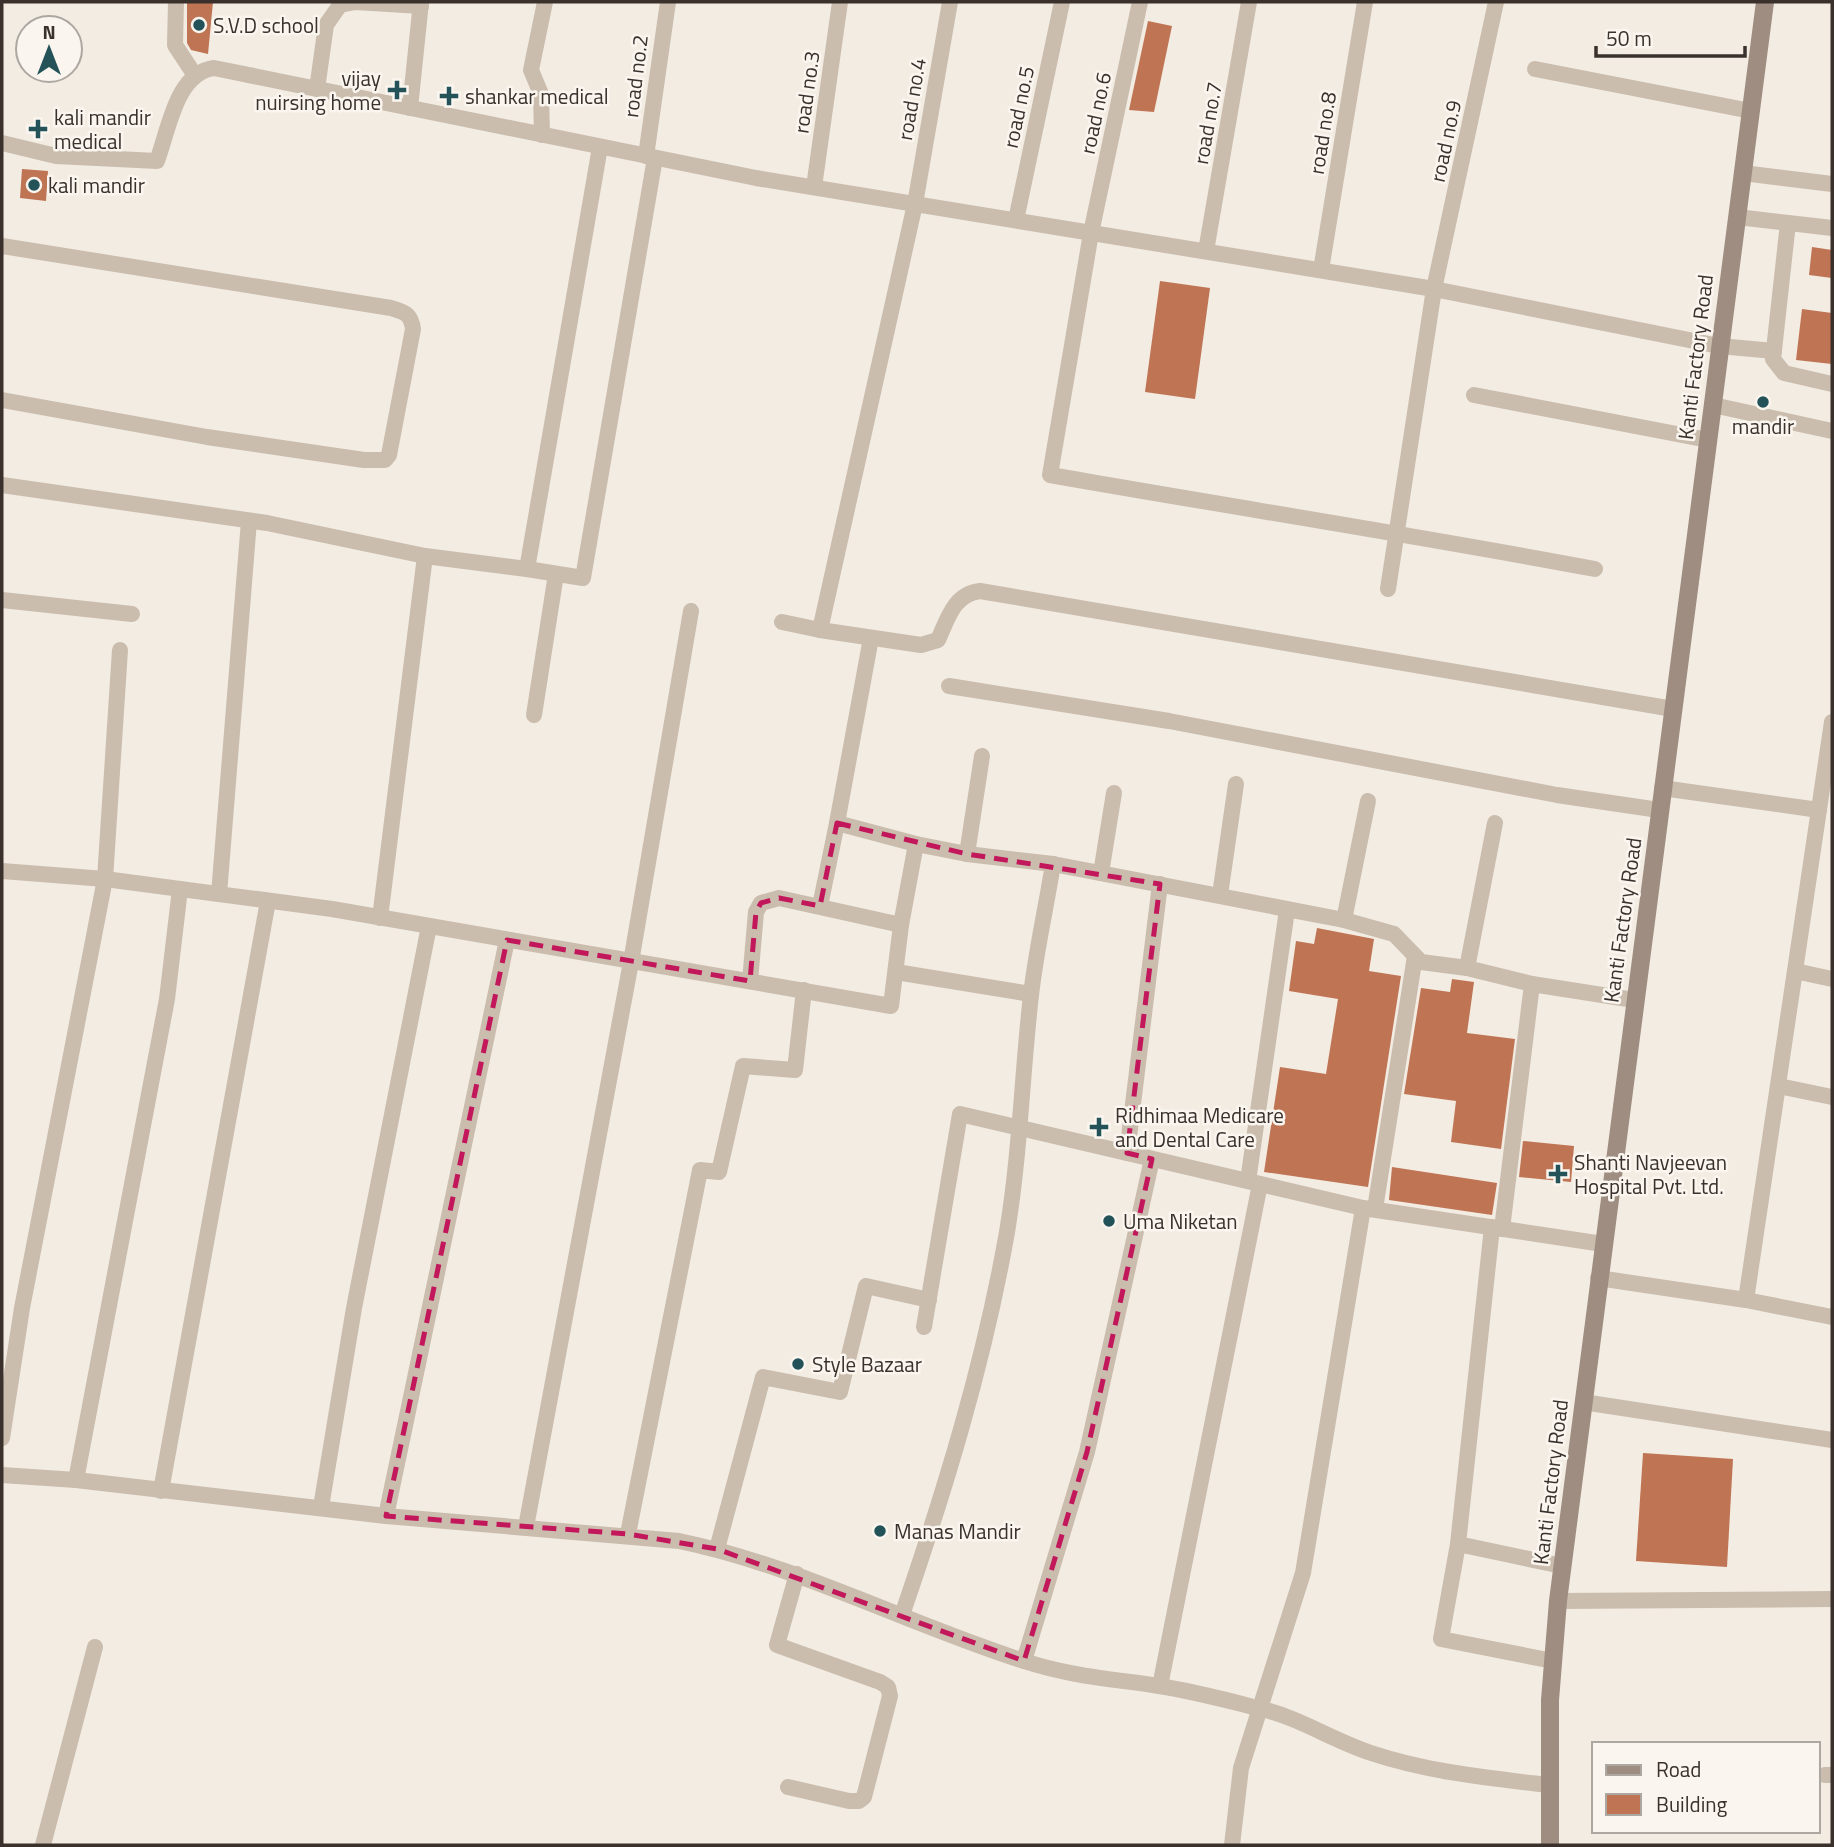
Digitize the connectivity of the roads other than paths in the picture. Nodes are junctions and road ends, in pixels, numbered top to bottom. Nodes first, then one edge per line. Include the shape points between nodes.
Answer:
1 (176, 2) edge
2 (545, 2) edge
3 (668, 2) edge
4 (840, 2) edge
5 (950, 2) edge
6 (1062, 2) edge
7 (1140, 2) edge
8 (1249, 2) edge
9 (1365, 2) edge
10 (1496, 2) edge
11 (1761, 2) edge
12 (421, 4) edge
13 (1535, 69) dead end
14 (194, 74) junction
15 (317, 89) junction
16 (411, 108) junction
17 (1751, 111) junction
18 (542, 135) junction
19 (2, 144) edge
20 (600, 147) junction
21 (650, 157) junction
22 (1743, 173) junction
23 (1832, 184) edge
24 (814, 187) junction
25 (915, 204) junction
26 (1737, 217) junction
27 (1016, 220) junction
28 (1788, 223) junction
29 (1832, 228) edge
30 (1091, 233) junction
31 (2, 246) edge
32 (1206, 251) junction
33 (1321, 270) junction
34 (1434, 289) junction
35 (1719, 346) junction
36 (1774, 351) junction
37 (1832, 384) edge
38 (1474, 396) dead end
39 (2, 400) edge
40 (1713, 405) junction
41 (1832, 431) edge
42 (1708, 440) junction
43 (2, 485) edge
44 (249, 521) junction
45 (1395, 531) junction
46 (425, 556) junction
47 (527, 569) junction
48 (1595, 569) dead end
49 (556, 574) junction
50 (1388, 589) dead end
51 (2, 600) edge
52 (691, 611) dead end
53 (132, 614) dead end
54 (782, 622) dead end
55 (820, 629) junction
56 (871, 638) junction
57 (120, 650) dead end
58 (949, 686) dead end
59 (1673, 709) junction
60 (534, 715) dead end
61 (1832, 722) edge
62 (982, 756) dead end
63 (1236, 784) dead end
64 (1662, 788) junction
65 (1114, 793) dead end
66 (1368, 801) dead end
67 (1660, 810) junction
68 (1819, 810) junction
69 (836, 823) junction
70 (1495, 823) dead end
71 (916, 844) junction
72 (967, 854) junction
73 (1053, 864) junction
74 (2, 871) edge
75 (1101, 873) junction
76 (104, 880) junction
77 (1160, 884) junction
78 (180, 889) junction
79 (219, 894) junction
80 (1220, 895) junction
81 (268, 901) junction
82 (820, 906) junction
83 (1287, 910) junction
84 (380, 918) junction
85 (1344, 920) junction
86 (901, 925) junction
87 (429, 926) junction
88 (508, 940) junction
89 (1415, 956) junction
90 (631, 962) junction
91 (1467, 968) junction
92 (1795, 971) junction
93 (896, 972) junction
94 (1832, 979) edge
95 (750, 981) junction
96 (1532, 984) junction
97 (804, 990) junction
98 (1031, 994) junction
99 (1634, 1000) junction
100 (1779, 1086) junction
101 (1832, 1097) edge
102 (1020, 1127) junction
103 (1127, 1153) junction
104 (1152, 1159) junction
105 (1254, 1182) junction
106 (1368, 1208) junction
107 (1497, 1228) junction
108 (1603, 1244) junction
109 (1598, 1278) junction
110 (929, 1300) junction
111 (1746, 1300) junction
112 (1832, 1317) edge
113 (924, 1327) dead end
114 (1583, 1402) junction
115 (2, 1438) edge
116 (1832, 1440) edge
117 (2, 1475) edge
118 (76, 1480) junction
119 (161, 1491) junction
120 (321, 1507) junction
121 (386, 1516) junction
122 (526, 1527) junction
123 (628, 1534) junction
124 (1458, 1544) junction
125 (717, 1549) junction
126 (1562, 1566) junction
127 (797, 1574) junction
128 (1832, 1599) edge
129 (1558, 1601) junction
130 (902, 1615) junction
131 (95, 1647) dead end
132 (1024, 1661) junction
133 (1553, 1661) junction
134 (1160, 1686) junction
135 (1259, 1708) junction
136 (1548, 1785) junction
137 (788, 1787) dead end
138 (43, 1845) edge
139 (1232, 1845) edge
140 (1550, 1845) edge

1 - 14 street via 175,45
2 - 18 street via 531,70 541,94
3 - 21 street, road no.2 via 660,36
4 - 24 street, road no.3
5 - 25 street, road no.4
6 - 27 street, road no.5
7 - 30 street, road no.6
8 - 32 street, road no.7
9 - 33 street, road no.8
10 - 34 street, road no.9
11 - 17 street, Kanti Factory Road
12 - 15 street via 340,5 326,25
12 - 16 street
13 - 17 street
14 - 15 street via 214,68
14 - 19 street via 157,161 57,156
15 - 16 street
16 - 18 street
17 - 22 street, Kanti Factory Road
18 - 20 street
20 - 21 street
20 - 47 street
21 - 24 street
21 - 49 street, road no.2 via 583,578
22 - 23 street
22 - 26 street, Kanti Factory Road
24 - 25 street
25 - 27 street
25 - 55 street, road no.4
26 - 28 street
26 - 35 street, Kanti Factory Road
27 - 30 street
28 - 29 street
28 - 36 street
30 - 32 street
30 - 45 street, road no.6 via 1050,475
31 - 39 street via 391,308 406,312 413,329 385,460 207,436
32 - 33 street
33 - 34 street
34 - 35 street
34 - 45 street, road no.9
35 - 36 street
35 - 40 street, Kanti Factory Road
36 - 37 street via 1776,366 1784,373
38 - 42 street
40 - 41 street
40 - 42 street, Kanti Factory Road
42 - 59 street, Kanti Factory Road
43 - 44 street
44 - 46 street
44 - 79 street
45 - 48 street
45 - 50 street, road no.9
46 - 47 street
46 - 84 street
47 - 49 street
49 - 60 street
51 - 53 street
52 - 90 street
54 - 55 street
55 - 56 street
56 - 59 street via 922,645 938,640 956,602 967,592 980,591
56 - 69 street
57 - 76 street
58 - 67 street
59 - 64 street, Kanti Factory Road
61 - 68 street
62 - 72 street
63 - 80 street
64 - 67 street, Kanti Factory Road
64 - 68 street
65 - 75 street
66 - 85 street
67 - 99 street, Kanti Factory Road
68 - 92 street
69 - 71 street
69 - 82 street
70 - 91 street
71 - 72 street
71 - 86 street
72 - 73 street
73 - 75 street
73 - 98 street
74 - 76 street
75 - 77 street
76 - 78 street
76 - 115 street via 24,1295
77 - 80 street
77 - 103 street
78 - 79 street
78 - 118 street via 167,999
79 - 81 street
80 - 83 street
81 - 84 street
81 - 119 street
82 - 86 street
82 - 95 street via 779,898 761,903 756,912
83 - 85 street
83 - 105 street
84 - 87 street
85 - 89 street via 1394,934
86 - 93 street
87 - 88 street
87 - 120 street via 354,1308
88 - 90 street
88 - 121 street
89 - 91 street via 1421,962
89 - 106 street
90 - 95 street
90 - 122 street
91 - 96 street
92 - 94 street
92 - 100 street
93 - 97 street via 891,1006
93 - 98 street
95 - 97 street
96 - 99 street
96 - 107 street
97 - 123 street via 795,1070 743,1066 719,1172 700,1170
98 - 102 street
99 - 108 street, Kanti Factory Road
100 - 101 street
100 - 111 street
102 - 103 street
102 - 110 street via 961,1114
102 - 130 street via 1007,1231 984,1344 945,1490
103 - 104 street
104 - 105 street
104 - 132 street via 1087,1452
105 - 106 street
105 - 134 street
106 - 107 street
106 - 135 street via 1303,1573
107 - 108 street
107 - 124 street
108 - 109 street, Kanti Factory Road
109 - 111 street
109 - 114 street, Kanti Factory Road
110 - 113 street
110 - 125 street via 866,1286 840,1392 763,1377
111 - 112 street
114 - 116 street
114 - 126 street, Kanti Factory Road
117 - 118 street
118 - 119 street
119 - 120 street
120 - 121 street
121 - 122 street
122 - 123 street
123 - 125 street
124 - 126 street
124 - 133 street via 1441,1639
125 - 127 street
126 - 129 street, Kanti Factory Road
127 - 130 street
127 - 137 street via 777,1645 880,1682 888,1687 890,1696 864,1797 849,1801
128 - 129 street
129 - 133 street, Kanti Factory Road
130 - 132 street
131 - 138 street
132 - 134 street via 1095,1679
133 - 136 street, Kanti Factory Road
134 - 135 street
135 - 136 street via 1413,1765
135 - 139 street via 1241,1768
136 - 140 street, Kanti Factory Road

